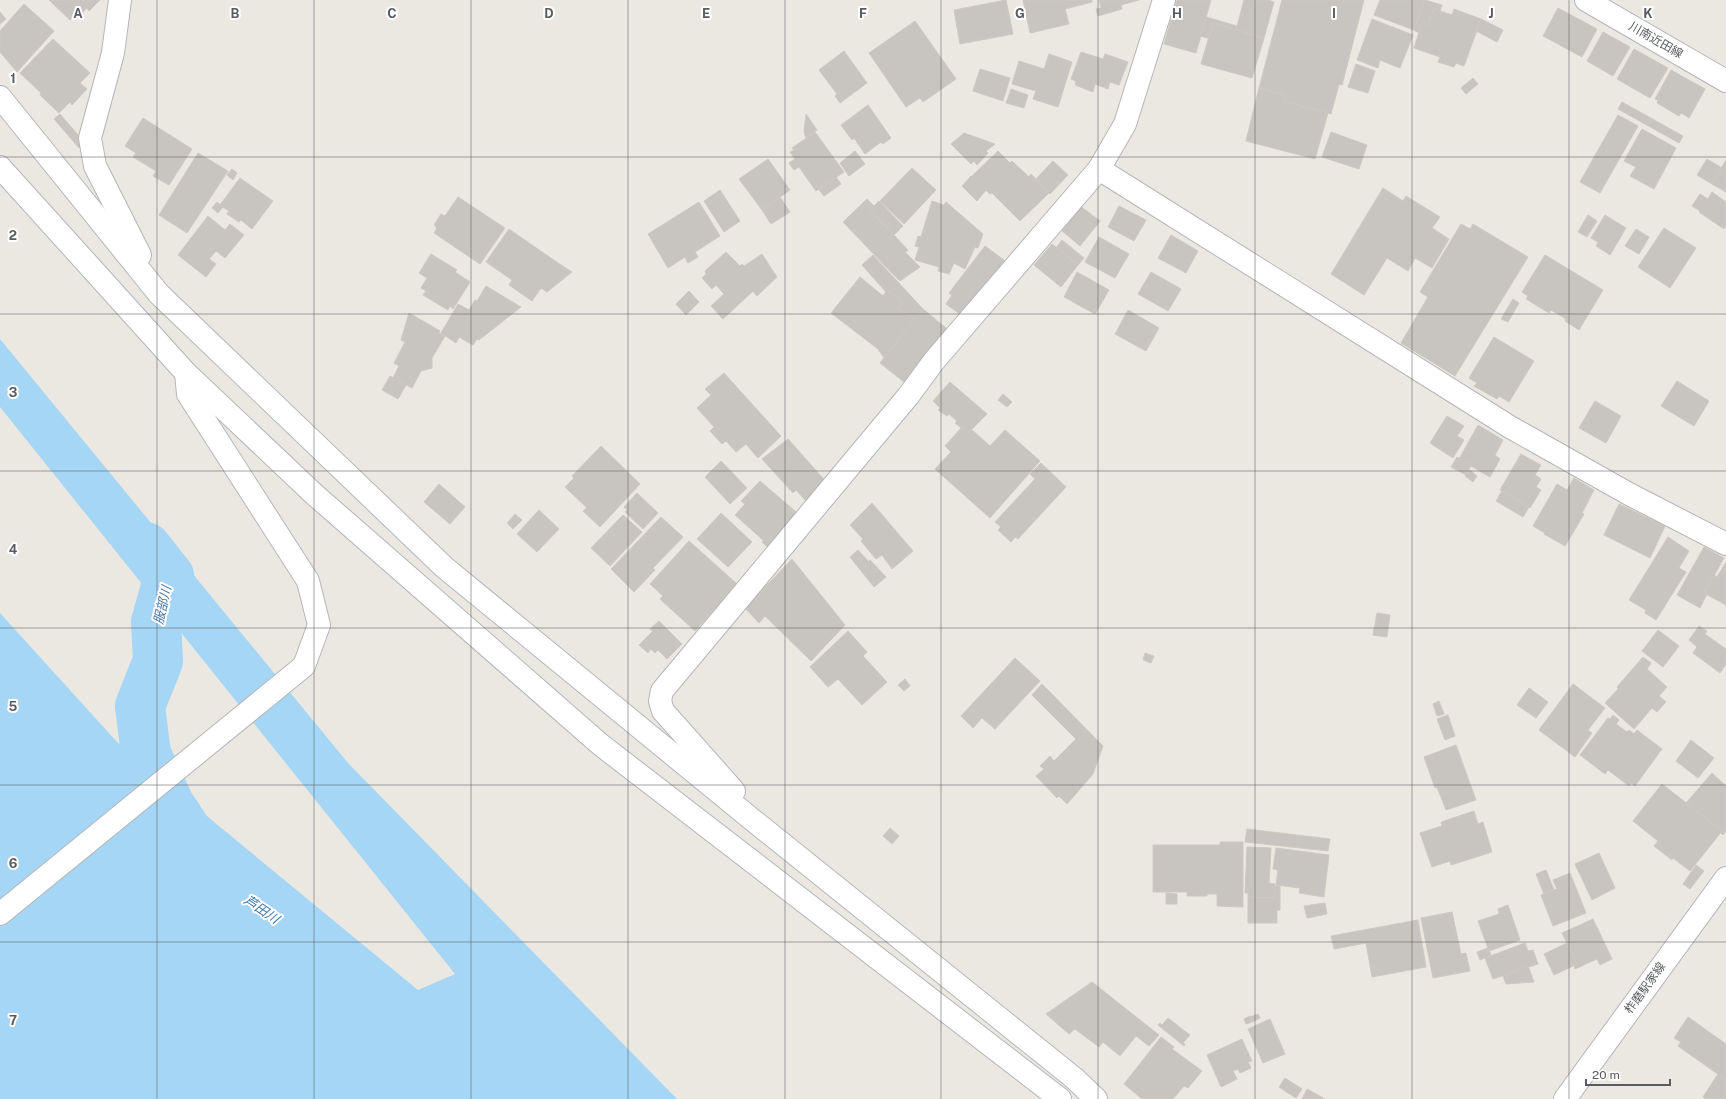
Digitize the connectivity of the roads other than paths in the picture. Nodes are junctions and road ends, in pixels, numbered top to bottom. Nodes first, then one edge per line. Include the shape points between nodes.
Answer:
1 (120, 0) edge
2 (1164, 0) edge
3 (1586, 0) edge
4 (1726, 81) edge
5 (0, 97) edge
6 (0, 167) edge
7 (1099, 169) junction
8 (159, 294) junction
9 (186, 373) junction
10 (1726, 544) edge
11 (749, 817) junction
12 (1726, 878) edge
13 (0, 914) edge
14 (1060, 1099) edge
15 (1096, 1099) edge
16 (1565, 1099) edge

1 - 8 street via 113,53 90,138 95,166
2 - 7 street via 1125,124
3 - 4 street, 川南近田線
5 - 8 street
6 - 9 street
7 - 10 street via 1510,426 1629,494
7 - 11 street via 934,361 909,395 662,692 662,711 746,804
8 - 11 street via 444,567
9 - 13 street via 188,394 308,581 319,625 304,666
9 - 14 street via 315,495 601,745
11 - 15 street via 1074,1078
12 - 16 street, 柞磨駅家線

